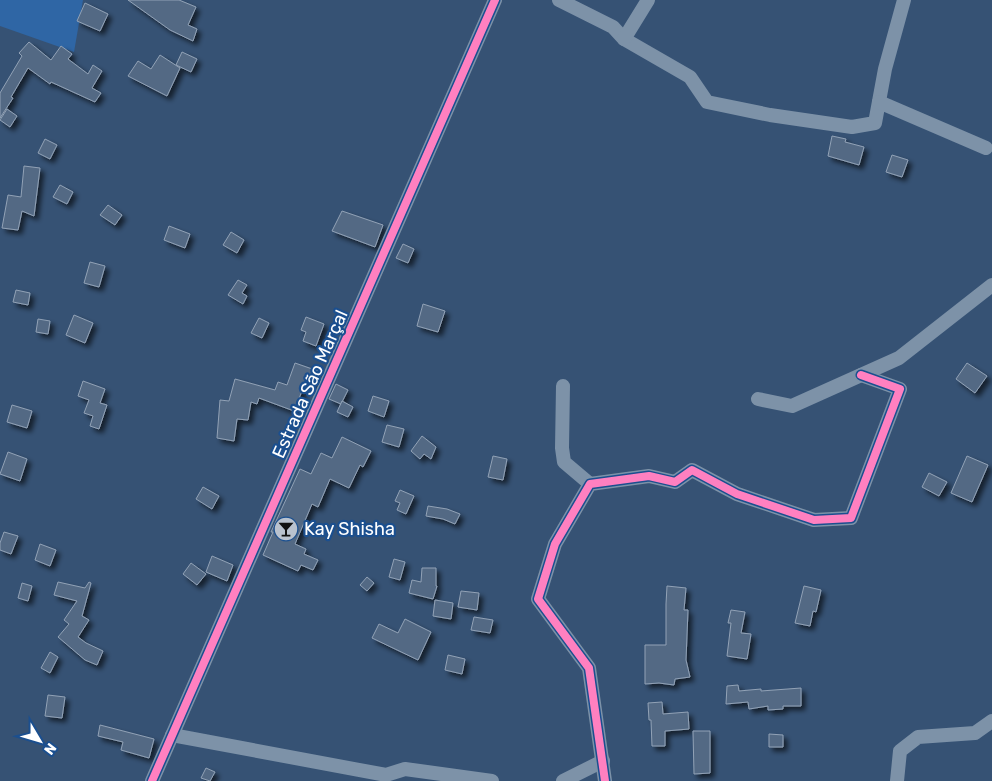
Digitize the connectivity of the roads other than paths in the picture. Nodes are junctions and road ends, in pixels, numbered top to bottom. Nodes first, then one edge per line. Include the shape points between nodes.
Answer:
1 (494, 0) edge
2 (559, 0) edge
3 (648, 0) edge
4 (904, 0) edge
5 (624, 39) junction
6 (879, 102) junction
7 (986, 148) dead end
8 (992, 285) edge
9 (862, 374) junction
10 (562, 386) dead end
11 (758, 399) dead end
12 (590, 484) junction
13 (992, 721) edge
14 (172, 735) junction
15 (603, 761) junction
16 (152, 781) edge
17 (492, 781) edge
18 (563, 781) edge
19 (605, 781) edge
20 (897, 781) edge

1 - 14 street, Estrada São Marçal
2 - 5 street via 613,27
3 - 5 street
4 - 6 street
5 - 6 street via 690,77 707,102 852,127 875,123
6 - 7 street
8 - 9 street via 899,358
9 - 11 street via 792,406
9 - 12 street via 900,389 850,518 814,520 737,494 692,470 675,482 649,476
10 - 12 street via 564,462
12 - 15 street via 555,544 538,599 589,668
13 - 20 street via 975,733 918,737 900,751
14 - 16 street, Estrada São Marçal
14 - 17 street via 386,775 405,769
15 - 18 street
15 - 19 street

